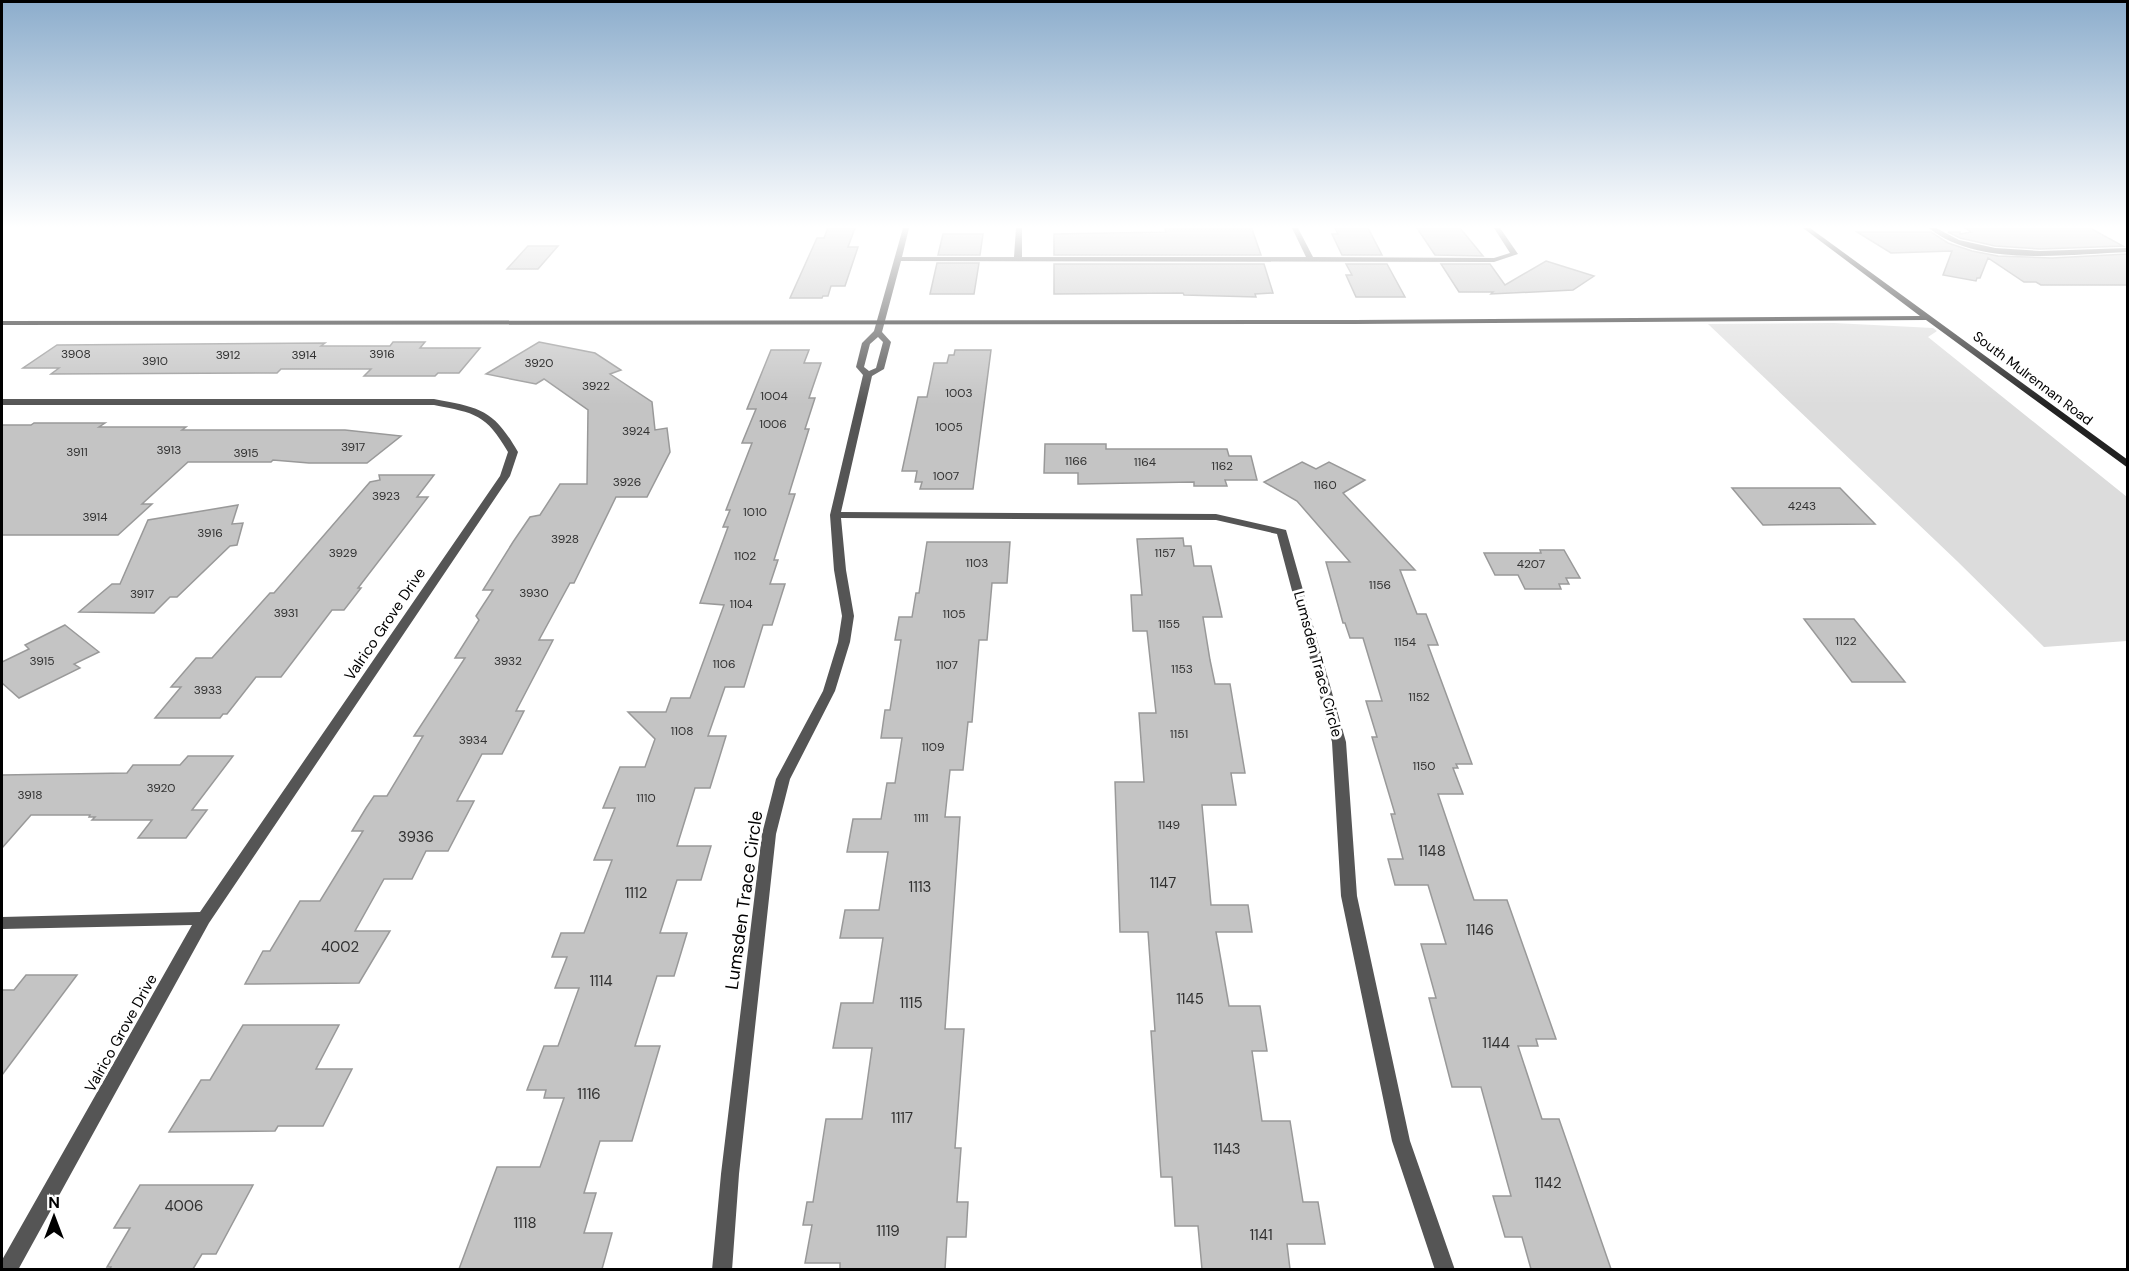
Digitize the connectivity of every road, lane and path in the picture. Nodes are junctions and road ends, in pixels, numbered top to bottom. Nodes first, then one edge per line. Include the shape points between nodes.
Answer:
1 (890, 287) edge
2 (1887, 287) edge
3 (1929, 318) junction
4 (881, 322) junction
5 (2, 323) edge
6 (878, 332) junction
7 (868, 375) junction
8 (2, 402) edge
9 (2127, 465) edge
10 (835, 514) junction
11 (204, 918) junction
12 (2, 923) edge
13 (7, 1269) edge
14 (722, 1269) edge
15 (1445, 1269) edge

1 - 4 street, Lumsden Trace Circle
2 - 3 street, South Mulrennan Road
3 - 4 street
3 - 9 street, South Mulrennan Road
4 - 5 street
4 - 6 street, Lumsden Trace Circle
6 - 7 street, Lumsden Trace Circle via 866,343 860,367
6 - 7 street, Lumsden Trace Circle via 887,342 880,369
7 - 10 street, Lumsden Trace Circle
8 - 11 street, Valrico Grove Drive via 434,402 482,412 501,429 513,452 505,476
10 - 14 street, Lumsden Trace Circle via 848,616 829,691 783,779 769,834
10 - 15 street, Lumsden Trace Circle via 1216,518 1282,532 1339,742 1349,896 1401,1142
11 - 12 street
11 - 13 street, Valrico Grove Drive

